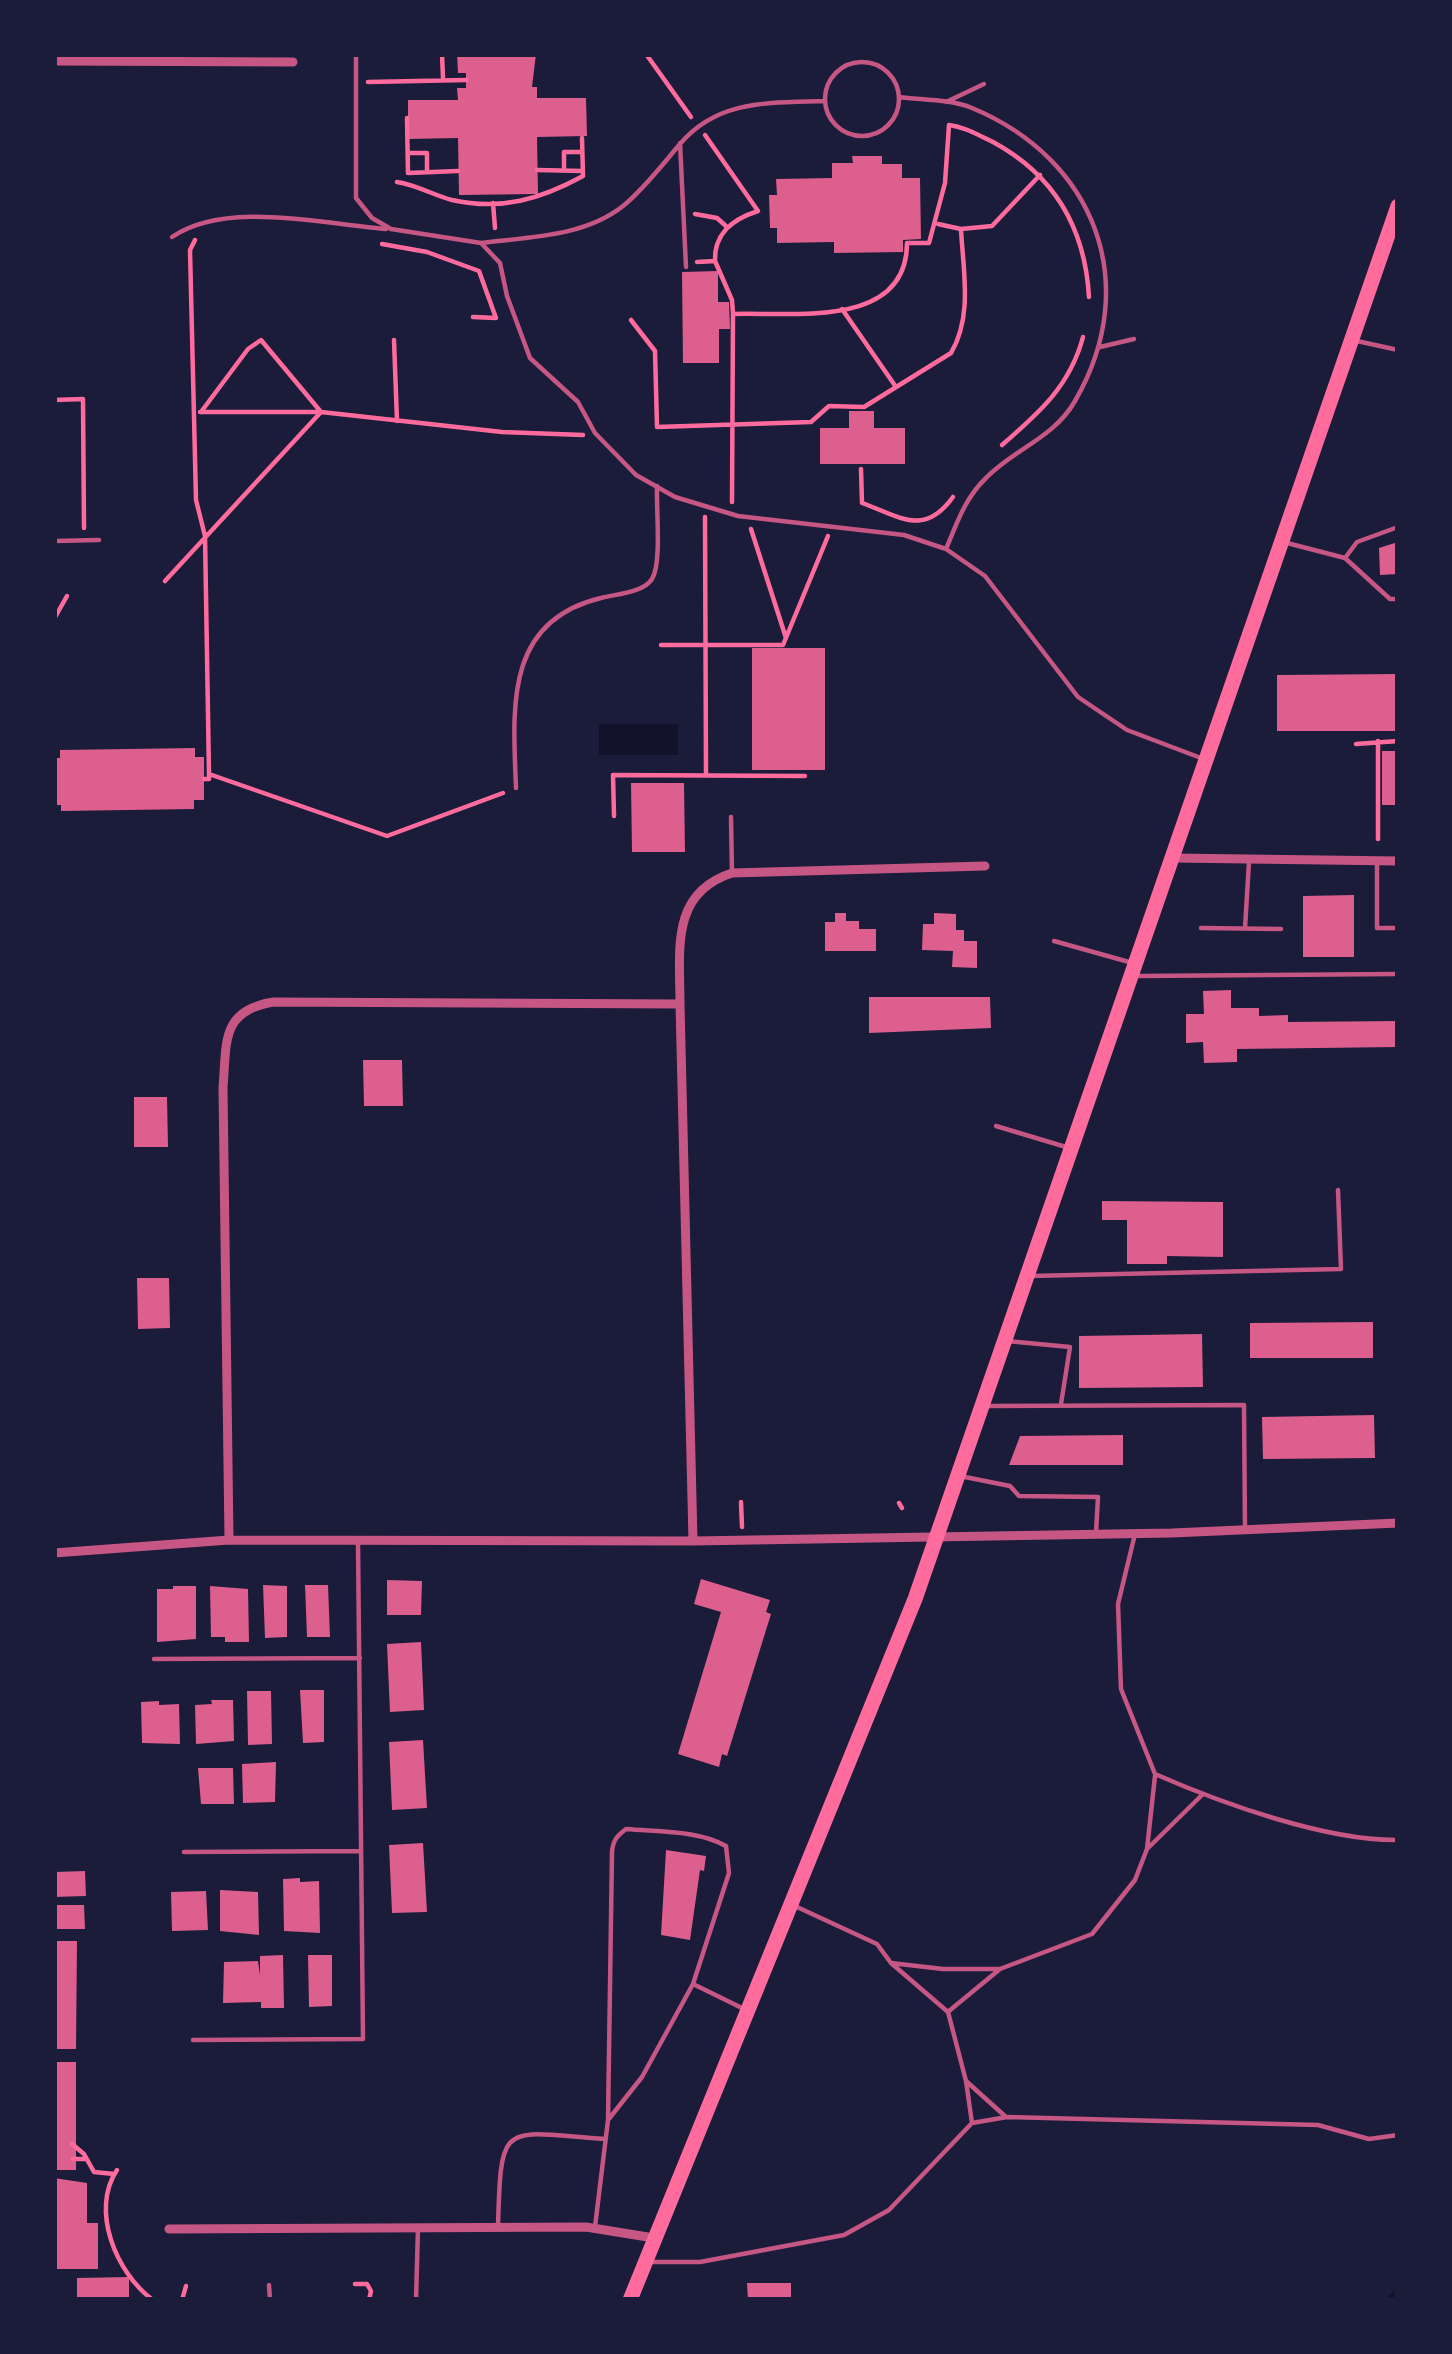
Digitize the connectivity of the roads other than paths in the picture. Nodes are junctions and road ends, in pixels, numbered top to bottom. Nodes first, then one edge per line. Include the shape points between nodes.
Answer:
1 (356, 54) edge
2 (864, 58) edge
3 (54, 61) edge
4 (293, 62) dead end
5 (984, 85) dead end
6 (899, 97) junction
7 (825, 100) junction
8 (944, 103) junction
9 (680, 143) junction
10 (1398, 206) edge
11 (397, 230) junction
12 (172, 237) dead end
13 (481, 244) junction
14 (686, 265) road end
15 (1134, 339) dead end
16 (1352, 340) junction
17 (1100, 346) junction
18 (1398, 350) edge
19 (656, 486) junction
20 (1398, 526) edge
21 (99, 540) dead end
22 (54, 541) edge
23 (1282, 542) junction
24 (946, 549) junction
25 (1345, 558) junction
26 (1398, 599) edge
27 (1207, 759) junction
28 (516, 788) road end
29 (731, 817) dead end
30 (1173, 858) junction
31 (1249, 861) junction
32 (1377, 861) junction
33 (1398, 861) edge
34 (985, 866) dead end
35 (732, 873) junction
36 (1201, 928) dead end
37 (1245, 928) junction
38 (1398, 928) edge
39 (1281, 929) dead end
40 (1054, 941) dead end
41 (1134, 970) junction
42 (1398, 974) edge
43 (680, 1004) junction
44 (996, 1126) dead end
45 (1073, 1150) junction
46 (1338, 1190) dead end
47 (1030, 1276) junction
48 (1007, 1341) junction
49 (984, 1406) junction
50 (1061, 1406) junction
51 (960, 1476) junction
52 (1398, 1523) edge
53 (1245, 1530) junction
54 (1096, 1534) junction
55 (1135, 1534) junction
56 (938, 1538) junction
57 (229, 1540) junction
58 (692, 1541) junction
59 (358, 1543) junction
60 (54, 1552) edge
61 (360, 1658) junction
62 (154, 1659) dead end
63 (1155, 1774) junction
64 (1202, 1795) junction
65 (1398, 1840) edge
66 (1147, 1849) junction
67 (361, 1851) junction
68 (184, 1852) dead end
69 (793, 1904) junction
70 (890, 1963) junction
71 (1000, 1969) junction
72 (692, 1984) junction
73 (749, 2011) junction
74 (947, 2012) junction
75 (194, 2040) dead end
76 (966, 2080) junction
77 (1006, 2117) junction
78 (608, 2120) junction
79 (972, 2123) junction
80 (1398, 2135) edge
81 (606, 2139) junction
82 (498, 2226) junction
83 (418, 2228) junction
84 (595, 2228) junction
85 (169, 2229) dead end
86 (656, 2238) junction
87 (646, 2262) junction
88 (269, 2285) dead end
89 (270, 2300) edge
90 (416, 2300) edge
91 (630, 2300) edge

1 - 11 lane via 356,198
2 - 6 lane via 891,75
2 - 7 lane via 838,70
3 - 4 street
5 - 8 lane
6 - 7 lane via 883,130 858,136 836,125
6 - 8 lane
7 - 9 lane via 724,110
8 - 17 lane via 1016,131 1078,190 1095,221 1107,284
9 - 13 lane via 621,208 575,230
9 - 14 lane
10 - 16 main road
11 - 12 lane via 228,216
11 - 13 lane
13 - 19 lane via 500,262 530,358 578,402 636,475
15 - 17 lane
16 - 18 lane
16 - 23 main road
17 - 24 lane via 1073,405 1045,437 987,476 966,501
19 - 24 lane via 732,514 904,535
19 - 28 lane via 656,574 645,586 583,602 549,622 525,651 513,711
20 - 25 lane via 1357,542
21 - 22 lane
23 - 25 lane
23 - 27 main road
24 - 27 lane via 985,576 1097,713
25 - 26 lane
27 - 30 main road
29 - 35 lane
30 - 31 street
30 - 41 main road
31 - 32 street
31 - 37 lane
32 - 33 street
32 - 38 lane via 1377,928
34 - 35 street
35 - 43 street via 698,890 684,915
36 - 37 lane
37 - 39 lane
40 - 41 lane
41 - 42 lane
41 - 45 main road
43 - 57 street via 273,1002 241,1013 227,1035 224,1087
43 - 58 street
44 - 45 lane
45 - 47 main road
46 - 47 lane via 1341,1269
47 - 48 main road
48 - 49 main road
48 - 50 lane via 1070,1347
49 - 50 lane
49 - 51 main road
50 - 53 lane via 1244,1406
51 - 54 lane via 1010,1486 1018,1496 1098,1497
51 - 56 main road
52 - 53 street
53 - 55 street
54 - 55 street
54 - 56 street
55 - 63 lane via 1118,1604 1120,1689
56 - 58 street
56 - 69 main road
57 - 59 street
57 - 60 street
58 - 59 street
59 - 61 lane
61 - 62 lane
61 - 67 lane
63 - 64 lane
63 - 66 lane
64 - 65 lane via 1310,1827
64 - 66 lane
66 - 71 lane via 1135,1880 1092,1934
67 - 68 lane
67 - 75 lane via 363,2038
69 - 70 lane via 877,1944
69 - 73 main road
70 - 71 lane
70 - 74 lane
71 - 74 lane
72 - 73 lane
72 - 78 lane via 642,2077
72 - 78 lane via 729,1873 727,1846 626,1829 613,1852
73 - 86 main road
74 - 76 lane
76 - 77 lane
76 - 79 lane
77 - 79 lane
77 - 80 lane via 1318,2125 1369,2140
78 - 81 lane
79 - 87 lane via 889,2210 844,2235 700,2262
81 - 82 lane via 511,2140 500,2161
81 - 84 lane
82 - 83 street
82 - 84 street
83 - 85 street
83 - 90 lane
84 - 86 street
86 - 87 main road
87 - 91 main road
88 - 89 lane

